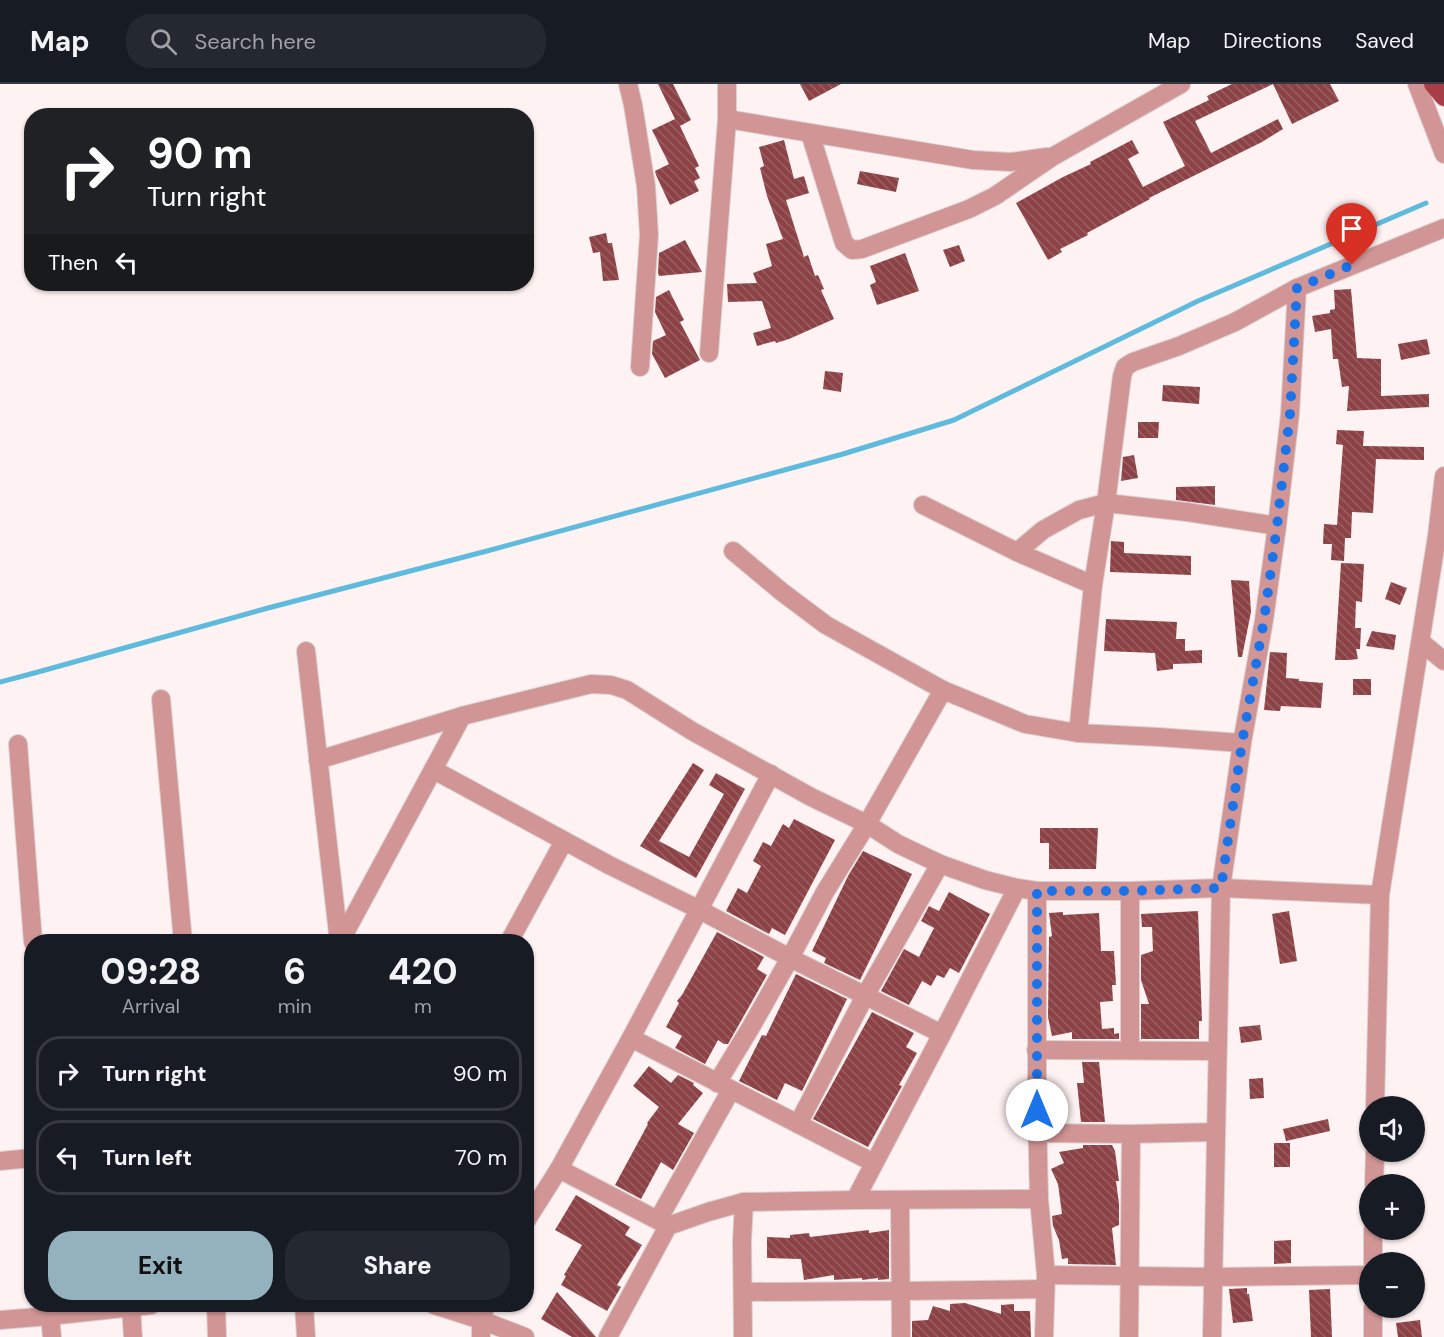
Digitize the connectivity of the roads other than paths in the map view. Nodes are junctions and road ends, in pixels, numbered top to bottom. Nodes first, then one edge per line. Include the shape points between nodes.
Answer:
1 (628, 84) edge
2 (727, 84) edge
3 (1181, 84) edge
4 (1417, 84) edge
5 (1433, 84) edge
6 (1444, 97) edge
7 (727, 119) junction
8 (810, 133) junction
9 (1444, 154) edge
10 (1052, 157) junction
11 (1444, 228) edge
12 (1297, 288) junction
13 (709, 353) dead end
14 (640, 367) dead end
15 (1444, 476) edge
16 (1106, 503) junction
17 (923, 505) dead end
18 (1277, 526) junction
19 (733, 551) dead end
20 (1017, 552) junction
21 (1093, 585) junction
22 (1421, 642) junction
23 (306, 651) dead end
24 (1444, 661) edge
25 (943, 690) junction
26 (161, 699) dead end
27 (462, 716) junction
28 (1078, 733) junction
29 (1242, 743) junction
30 (18, 744) dead end
31 (318, 760) junction
32 (434, 770) junction
33 (771, 774) junction
34 (867, 824) junction
35 (564, 841) junction
36 (940, 864) junction
37 (1017, 888) junction
38 (1221, 888) junction
39 (1037, 891) junction
40 (1130, 891) junction
41 (1380, 895) junction
42 (698, 909) junction
43 (32, 934) edge
44 (182, 934) edge
45 (338, 934) edge
46 (343, 934) edge
47 (513, 934) edge
48 (790, 958) junction
49 (865, 996) junction
50 (942, 1034) junction
51 (631, 1038) junction
52 (1036, 1050) junction
53 (1130, 1050) junction
54 (1217, 1051) junction
55 (724, 1086) junction
56 (1376, 1096) edge
57 (798, 1124) junction
58 (1216, 1132) junction
59 (1037, 1134) junction
60 (1131, 1134) junction
61 (24, 1159) edge
62 (0, 1161) edge
63 (874, 1163) junction
64 (560, 1169) junction
65 (1039, 1199) junction
66 (855, 1200) junction
67 (900, 1200) junction
68 (744, 1202) junction
69 (534, 1210) edge
70 (663, 1223) junction
71 (1359, 1275) edge
72 (1129, 1276) junction
73 (1214, 1277) junction
74 (1045, 1282) junction
75 (743, 1292) junction
76 (902, 1292) junction
77 (86, 1312) edge
78 (131, 1312) edge
79 (216, 1312) edge
80 (304, 1312) edge
81 (455, 1312) edge
82 (50, 1316) junction
83 (1373, 1318) edge
84 (0, 1320) edge
85 (483, 1321) edge
86 (52, 1337) edge
87 (133, 1337) edge
88 (217, 1337) edge
89 (306, 1337) edge
90 (525, 1337) edge
91 (608, 1337) edge
92 (743, 1337) edge
93 (901, 1337) edge
94 (1044, 1337) edge
95 (1129, 1337) edge
96 (1212, 1337) edge
97 (1373, 1337) edge

1 - 14 street via 646,186 649,235
2 - 7 street
3 - 10 street
4 - 9 street
5 - 6 main road
7 - 8 street
7 - 13 street
8 - 10 street via 972,160 1011,162
8 - 10 street via 844,243 852,250 969,209
11 - 12 street
12 - 16 street via 1235,322 1125,367
12 - 18 street via 1290,414
15 - 22 street
16 - 18 street
16 - 20 street via 1079,510 1043,530
16 - 21 street
17 - 20 street
18 - 29 street
19 - 25 street via 826,624
20 - 21 street
21 - 28 street
22 - 24 street
22 - 41 street
23 - 31 street
25 - 28 street via 1025,724
25 - 34 street
26 - 44 street
27 - 31 street
27 - 32 street
27 - 33 street via 591,684 611,685 627,690
28 - 29 street
29 - 38 street
30 - 43 street
31 - 45 street
32 - 35 street
32 - 46 street
33 - 34 street
33 - 42 street
34 - 36 street
34 - 48 street
35 - 42 street
35 - 47 street
36 - 37 street
36 - 49 street
37 - 39 street
37 - 50 street
38 - 40 street
38 - 41 street
38 - 54 street
39 - 40 street
39 - 52 street
40 - 53 street
41 - 56 street
42 - 48 street
42 - 51 street
48 - 49 street
48 - 55 street via 751,1027
49 - 50 street
49 - 57 street
50 - 63 street
51 - 55 street
51 - 64 street
52 - 53 street
52 - 59 street
53 - 54 street
54 - 58 street
55 - 57 street
55 - 70 street
57 - 63 street
58 - 60 street
58 - 73 street
59 - 60 street
59 - 65 street
60 - 72 street
61 - 62 street
63 - 66 street
64 - 69 street
64 - 70 street
65 - 67 street
65 - 74 street
66 - 67 street
66 - 68 street
67 - 76 street
68 - 70 street
68 - 75 street
70 - 91 street
71 - 73 street
72 - 73 street
72 - 74 street
72 - 95 street
73 - 96 street
74 - 76 street
74 - 94 street
75 - 76 street
75 - 92 street
76 - 93 street
77 - 82 street
78 - 87 street
79 - 88 street
80 - 89 street
81 - 85 street
82 - 84 street
82 - 86 street
83 - 97 street
85 - 90 street

